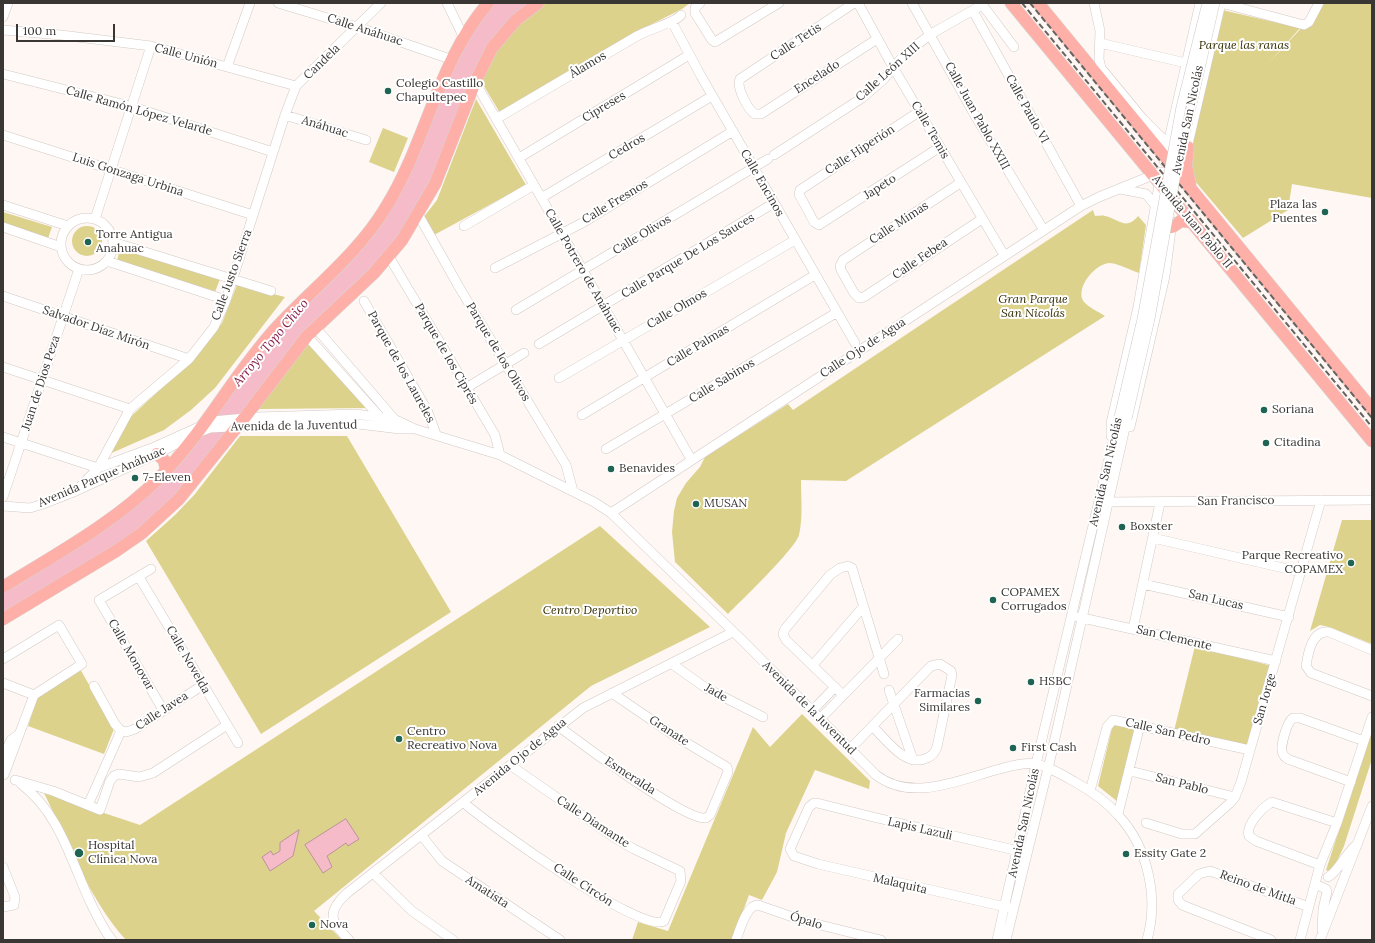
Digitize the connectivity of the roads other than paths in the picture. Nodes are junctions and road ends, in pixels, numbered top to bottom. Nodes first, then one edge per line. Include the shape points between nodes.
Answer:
1 (8, 3) edge
2 (250, 3) edge
3 (278, 3) edge
4 (381, 3) edge
5 (447, 3) edge
6 (488, 3) edge
7 (538, 3) edge
8 (779, 3) edge
9 (854, 3) edge
10 (858, 3) edge
11 (912, 3) edge
12 (1011, 3) edge
13 (1038, 3) edge
14 (1094, 3) edge
15 (1200, 3) edge
16 (1207, 3) edge
17 (1215, 3) edge
18 (1221, 3) edge
19 (1320, 3) edge
20 (981, 4) edge
21 (698, 6) edge
22 (973, 11) junction
23 (681, 15) dead end
24 (3, 17) edge
25 (672, 22) junction
26 (357, 27) junction
27 (3, 30) edge
28 (931, 34) junction
29 (463, 36) junction
30 (877, 38) junction
31 (1100, 43) junction
32 (151, 46) junction
33 (1014, 47) dead end
34 (689, 55) junction
35 (450, 59) junction
36 (1186, 63) junction
37 (227, 67) junction
38 (893, 67) junction
39 (3, 74) edge
40 (475, 82) junction
41 (296, 86) junction
42 (712, 96) junction
43 (130, 106) junction
44 (920, 111) junction
45 (285, 114) junction
46 (756, 114) joint
47 (496, 119) junction
48 (733, 131) junction
49 (3, 135) edge
50 (366, 140) dead end
51 (1168, 145) junction
52 (940, 147) junction
53 (1186, 150) junction
54 (273, 152) junction
55 (771, 157) joint
56 (519, 158) junction
57 (1165, 158) junction
58 (753, 168) junction
59 (110, 170) junction
60 (1179, 173) junction
61 (1158, 176) junction
62 (960, 183) junction
63 (534, 185) junction
64 (1118, 188) junction
65 (1191, 188) junction
66 (542, 198) junction
67 (1174, 201) junction
68 (774, 203) junction
69 (3, 205) edge
70 (1081, 206) junction
71 (1155, 209) junction
72 (418, 214) junction
73 (253, 215) junction
74 (982, 218) junction
75 (95, 220) junction
76 (1172, 222) junction
77 (1192, 222) junction
78 (819, 224) joint
79 (68, 226) junction
80 (464, 226) dead end
81 (3, 227) edge
82 (1043, 229) junction
83 (562, 233) junction
84 (795, 240) junction
85 (113, 242) junction
86 (61, 246) junction
87 (388, 255) junction
88 (1004, 255) junction
89 (107, 261) junction
90 (495, 268) dead end
91 (79, 269) junction
92 (583, 270) junction
93 (815, 275) junction
94 (233, 279) junction
95 (271, 291) dead end
96 (3, 296) edge
97 (859, 298) joint
98 (226, 300) junction
99 (364, 301) dead end
100 (603, 307) junction
101 (516, 310) dead end
102 (836, 313) junction
103 (62, 317) junction
104 (311, 332) junction
105 (623, 341) junction
106 (855, 343) dead end
107 (540, 344) dead end
108 (524, 353) dead end
109 (188, 359) junction
110 (506, 365) junction
111 (3, 367) edge
112 (559, 378) dead end
113 (644, 378) junction
114 (42, 380) junction
115 (466, 388) junction
116 (130, 409) junction
117 (1372, 409) edge
118 (582, 415) dead end
119 (665, 415) junction
120 (380, 417) junction
121 (1123, 418) junction
122 (396, 420) junction
123 (237, 422) junction
124 (205, 426) junction
125 (400, 429) junction
126 (415, 429) junction
127 (436, 434) junction
128 (3, 437) edge
129 (1118, 441) junction
130 (1372, 441) edge
131 (21, 443) junction
132 (606, 449) dead end
133 (157, 454) junction
134 (500, 455) junction
135 (691, 459) junction
136 (98, 468) junction
137 (166, 469) junction
138 (573, 491) junction
139 (76, 492) junction
140 (3, 497) edge
141 (1321, 500) junction
142 (1372, 500) edge
143 (1104, 502) junction
144 (1160, 503) junction
145 (3, 506) edge
146 (611, 513) junction
147 (1153, 538) junction
148 (151, 569) dead end
149 (1301, 572) junction
150 (139, 577) junction
151 (1143, 584) junction
152 (3, 587) edge
153 (863, 607) junction
154 (1072, 616) junction
155 (1289, 617) junction
156 (1083, 618) junction
157 (3, 619) edge
158 (1133, 629) junction
159 (733, 632) junction
160 (898, 638) dead end
161 (1372, 650) edge
162 (880, 657) junction
163 (3, 659) edge
164 (1276, 661) junction
165 (672, 664) junction
166 (813, 665) junction
167 (884, 674) dead end
168 (3, 683) edge
169 (203, 685) junction
170 (94, 686) dead end
171 (835, 687) junction
172 (889, 690) dead end
173 (612, 693) junction
174 (34, 695) junction
175 (843, 695) junction
176 (1372, 696) edge
177 (894, 705) junction
178 (163, 710) junction
179 (812, 711) junction
180 (763, 717) dead end
181 (1372, 717) edge
182 (820, 719) junction
183 (227, 725) junction
184 (1140, 725) junction
185 (558, 726) junction
186 (873, 727) junction
187 (121, 731) junction
188 (12, 738) edge
189 (1364, 741) junction
190 (238, 742) dead end
191 (850, 749) junction
192 (1250, 750) junction
193 (3, 758) edge
194 (913, 760) junction
195 (1036, 764) junction
196 (510, 765) junction
197 (1048, 768) junction
198 (1130, 771) junction
199 (4, 775) edge
200 (15, 780) junction
201 (1351, 782) junction
202 (1090, 790) junction
203 (1235, 797) junction
204 (463, 802) junction
205 (88, 805) junction
206 (1372, 806) edge
207 (1118, 814) junction
208 (706, 818) joint
209 (1146, 823) dead end
210 (1337, 823) junction
211 (422, 836) junction
212 (1357, 844) junction
213 (790, 851) joint
214 (1018, 851) junction
215 (1028, 853) junction
216 (3, 867) edge
217 (1319, 869) junction
218 (680, 871) joint
219 (373, 873) junction
220 (1328, 877) junction
221 (1342, 883) junction
222 (1315, 884) junction
223 (3, 907) edge
224 (1009, 907) junction
225 (1309, 907) junction
226 (1321, 937) edge
227 (112, 940) edge
228 (349, 940) edge
229 (454, 940) edge
230 (560, 940) edge
231 (736, 940) edge
232 (881, 940) edge
233 (998, 940) edge
234 (1006, 940) edge
235 (1147, 940) edge
236 (1271, 940) edge
237 (1300, 940) edge

1 - 24 street
2 - 37 street
3 - 26 street, Calle Anáhuac
4 - 26 street, Candela
5 - 29 street
6 - 29 main road
7 - 40 main road via 516,20 499,39
8 - 21 street via 715,42 695,13
9 - 46 street, Calle Tetis via 738,82 738,88 752,112
10 - 30 street, Calle Temis
11 - 28 street, Calle Juan Pablo XXIII
12 - 61 main road, Avenida Juan Pablo II
13 - 57 main road, Avenida Juan Pablo II
14 - 31 street
15 - 36 street
16 - 121 street, Avenida San Nicolás, bridge via 1181,107
17 - 121 street, Avenida San Nicolás, bridge via 1176,174 1150,319
18 - 19 street via 1304,25 1310,22
18 - 53 street
20 - 22 street, Calle León XIII
20 - 33 street
22 - 28 street, Calle León XIII
22 - 70 street, Calle Paulo VI
23 - 25 street, Álamos
25 - 34 street, Calle Encinos
25 - 47 street, Álamos via 650,29
26 - 35 street, Calle Anáhuac
26 - 41 street, Candela
27 - 32 street, Calle Unión
28 - 38 street, Calle León XIII
28 - 82 street, Calle Juan Pablo XXIII via 977,119
29 - 35 main road
30 - 38 street, Calle Temis
30 - 46 street, Encelado via 761,114
31 - 36 street
31 - 51 street via 1101,68
32 - 37 street, Calle Unión
32 - 43 street
34 - 42 street, Calle Encinos
34 - 56 street, Cipreses
35 - 124 main road via 410,162 373,227 275,329
36 - 51 street
37 - 41 street, Calle Unión
38 - 44 street, Calle Temis
38 - 55 street, Calle León XIII via 884,79 862,98
39 - 43 street, Calle Ramón López Velarde
40 - 47 street, Calle Potrero de Anáhuac
40 - 72 main road via 435,184
41 - 45 street, Calle Justo Sierra
42 - 48 street, Calle Encinos
42 - 66 street, Cedros
43 - 54 street, Calle Ramón López Velarde
43 - 59 street
44 - 52 street, Calle Temis
44 - 78 street, Calle Hiperión via 800,190 799,194 814,222
45 - 50 street, Anáhuac
45 - 54 street, Calle Justo Sierra
47 - 56 street, Calle Potrero de Anáhuac
48 - 58 street, Calle Encinos
48 - 83 street, Calle Fresnos
49 - 59 street, Luis Gonzaga Urbina
51 - 53 street
51 - 57 street
52 - 62 street, Calle Temis
52 - 78 street, Japeto
53 - 60 street
53 - 65 main road via 1186,173
54 - 73 street, Calle Justo Sierra
55 - 58 street, Calle Olivos
56 - 63 street, Calle Potrero de Anáhuac
57 - 60 main road, Avenida Juan Pablo II
57 - 61 street
58 - 68 street, Calle Encinos
58 - 92 street, Calle Olivos
59 - 73 street, Luis Gonzaga Urbina
59 - 75 street
60 - 61 street, Calle Ojo de Agua
60 - 65 main road, Avenida Juan Pablo II
60 - 67 street
61 - 64 street, Calle Ojo de Agua
61 - 67 main road, Avenida Juan Pablo II
61 - 71 street
62 - 74 street, Calle Temis
62 - 97 street, Calle Mimas via 843,260 840,266
63 - 66 street, Calle Potrero de Anáhuac
63 - 80 street
64 - 70 street, Calle Ojo de Agua
64 - 71 street via 1146,194
65 - 117 main road, Avenida Juan Pablo II
66 - 83 street, Calle Potrero de Anáhuac
67 - 76 street
67 - 77 main road, Avenida Juan Pablo II
68 - 84 street, Calle Encinos
68 - 100 street, Calle Parque De Los Sauces
69 - 79 street
70 - 82 street, Calle Ojo de Agua
71 - 76 street via 1165,210
71 - 129 street via 1138,307 1111,423 1111,434
72 - 87 main road via 402,240
72 - 110 street, Parque de los Olivos
73 - 94 street, Calle Justo Sierra
74 - 88 street, Calle Temis
74 - 97 street, Calle Febea
75 - 79 street via 81,219
75 - 85 street via 108,228
76 - 77 main road
76 - 129 street via 1165,276 1130,426
77 - 130 main road, Avenida Juan Pablo II
79 - 86 street via 62,236
81 - 86 street
82 - 88 street, Calle Ojo de Agua
83 - 90 street, Calle Fresnos
83 - 92 street, Calle Potrero de Anáhuac
84 - 93 street, Calle Encinos
84 - 105 street, Calle Olmos
85 - 89 street via 112,252
85 - 94 street
86 - 91 street via 67,260
87 - 104 main road via 374,273
87 - 115 street, Parque de los Ciprés
88 - 135 street, Calle Ojo de Agua
89 - 91 street via 94,269
89 - 98 street
91 - 103 street, Juan de Dios Peza
92 - 100 street, Calle Potrero de Anáhuac
92 - 101 street, Calle Olivos
93 - 102 street, Calle Encinos
93 - 113 street, Calle Palmas
94 - 95 street
94 - 98 street, Calle Justo Sierra
96 - 103 street, Salvador Díaz Mirón
98 - 109 street, Calle Justo Sierra via 214,327
99 - 127 street, Parque de los Laureles via 427,410
100 - 105 street, Calle Potrero de Anáhuac
100 - 107 street, Calle Parque De Los Sauces
102 - 106 street, Calle Encinos
102 - 119 street, Calle Sabinos
103 - 109 street, Salvador Díaz Mirón
103 - 114 street, Juan de Dios Peza
104 - 120 street
104 - 122 street
104 - 123 main road
105 - 112 street, Calle Olmos
105 - 113 street, Calle Potrero de Anáhuac
108 - 110 street
109 - 116 street, Calle Justo Sierra
110 - 115 street
110 - 138 street, Parque de los Olivos via 566,465
111 - 114 street
113 - 118 street, Calle Palmas
113 - 119 street, Calle Potrero de Anáhuac
114 - 116 street
114 - 131 street, Juan de Dios Peza
115 - 134 street, Parque de los Ciprés via 494,435
116 - 136 street, Calle Justo Sierra
119 - 132 street, Calle Sabinos
119 - 135 street, Calle Potrero de Anáhuac
120 - 122 street, Avenida de la Juventud
120 - 123 street, Avenida de la Juventud via 336,413
121 - 129 street, Avenida San Nicolás
122 - 125 street
122 - 126 street, Avenida de la Juventud
123 - 124 street, Avenida de la Juventud
123 - 125 street, Avenida de la Juventud via 357,423
123 - 157 main road via 179,499 142,533
124 - 133 street, Avenida Parque Anáhuac
124 - 136 street, Avenida Parque Anáhuac
124 - 137 main road
125 - 126 street, Avenida de la Juventud
126 - 127 street, Avenida de la Juventud
127 - 134 street, Avenida de la Juventud
128 - 131 street
129 - 143 street, Avenida San Nicolás
131 - 136 street
131 - 140 street, Juan de Dios Peza
133 - 137 main road via 164,460
133 - 139 street, Avenida Parque Anáhuac
134 - 138 street, Avenida de la Juventud
135 - 146 street, Calle Ojo de Agua
136 - 139 street, Calle Justo Sierra
137 - 152 main road via 148,488 104,524
138 - 146 street, Avenida de la Juventud
139 - 145 street, Avenida Parque Anáhuac via 30,508
141 - 142 street, San Francisco
141 - 144 street, San Francisco
141 - 149 street, San Jorge
143 - 144 street, San Francisco
143 - 154 street, Avenida San Nicolás
143 - 156 street, Avenida San Nicolás
144 - 147 street
146 - 159 street, Avenida de la Juventud
147 - 149 street
147 - 151 street
148 - 150 street
149 - 155 street, San Jorge
150 - 169 street, Calle Novelda
150 - 178 street, Calle Monovar via 99,600
151 - 155 street, San Lucas
151 - 158 street
153 - 162 street
153 - 166 street
153 - 166 street via 853,572 848,566 830,575 783,634 786,640
154 - 156 street, San Clemente
154 - 195 street, Avenida San Nicolás
155 - 164 street, San Jorge
156 - 158 street, San Clemente
156 - 197 street, Avenida San Nicolás
158 - 164 street, San Clemente
159 - 165 street, Avenida Ojo de Agua
159 - 179 street, Avenida de la Juventud
160 - 162 street
161 - 176 street via 1329,632 1319,633 1314,638 1307,668 1311,673
162 - 167 street
162 - 175 street
163 - 174 street via 60,625 82,664
164 - 192 street, San Jorge
165 - 173 street, Avenida Ojo de Agua
165 - 180 street, Jade via 706,688
166 - 171 street
168 - 174 street
169 - 178 street, Calle Javea
169 - 183 street, Calle Novelda
170 - 187 street
171 - 175 street
171 - 179 street
172 - 177 street
173 - 185 street, Avenida Ojo de Agua via 583,708
173 - 208 street, Granate via 675,736 727,767 728,772 710,815
174 - 188 street
175 - 182 street
177 - 186 street
177 - 194 street
177 - 194 street via 931,666 940,664 951,671 936,751 923,760
178 - 187 street, Calle Javea via 136,729
179 - 182 street, Avenida de la Juventud
181 - 189 street
182 - 191 street, Avenida de la Juventud
183 - 190 street, Calle Novelda
183 - 205 street via 153,773 139,777 119,774 114,776 100,810
184 - 192 street, Calle San Pedro
184 - 198 street
184 - 202 street, Calle San Pedro via 1116,720 1108,724
185 - 196 street, Avenida Ojo de Agua
185 - 208 street, Esmeralda via 669,801 696,816
186 - 191 street
186 - 194 street via 902,755
187 - 205 street
188 - 193 street
188 - 199 street
189 - 201 street
189 - 201 street via 1300,718 1293,718 1288,722 1282,748 1285,756
191 - 195 street, Avenida de la Juventud via 883,781 908,788 934,787 1009,767
192 - 203 street, San Jorge
195 - 197 street, Avenida de la Juventud
195 - 214 street, Avenida San Nicolás
196 - 204 street, Avenida Ojo de Agua
196 - 218 street, Calle Diamante via 615,838
197 - 202 street, Avenida de la Juventud
197 - 215 street, Avenida San Nicolás
198 - 203 street, San Pablo
198 - 207 street
199 - 200 street
200 - 205 street
200 - 227 street via 38,798 54,821 89,900
201 - 210 street
202 - 207 street, Avenida de la Juventud
203 - 209 street, San Jorge via 1195,834 1182,834
204 - 211 street, Avenida Ojo de Agua
204 - 218 street, Calle Circón via 498,829 603,899 657,924 667,917 682,877
206 - 212 street
207 - 235 street, Avenida de la Juventud via 1140,851 1150,882 1152,908
210 - 217 street
210 - 217 street via 1272,802 1249,826 1249,836 1256,841
211 - 219 street, Avenida Ojo de Agua
211 - 230 street, Amatista via 442,861
212 - 220 street via 1344,857 1336,872
212 - 221 street
213 - 214 street, Lapis Lazuli via 809,807 814,803
213 - 224 street, Malaquita via 794,856 851,873
214 - 215 street, Lapis Lazuli
214 - 224 street, Avenida San Nicolás
215 - 224 street, Avenida San Nicolás
216 - 223 street via 15,897 14,905
217 - 220 street
217 - 222 street
219 - 228 street, Avenida Ojo de Agua via 337,902 332,914 338,929
219 - 229 street via 412,911
220 - 221 street
221 - 226 street
222 - 225 street
222 - 226 street via 1327,892
224 - 233 street, Avenida San Nicolás
224 - 234 street, Avenida San Nicolás
225 - 236 street, Reino de Mitla via 1206,871 1180,891 1178,900 1186,907
225 - 237 street
231 - 232 street, Ópalo via 749,909 755,905 804,921

